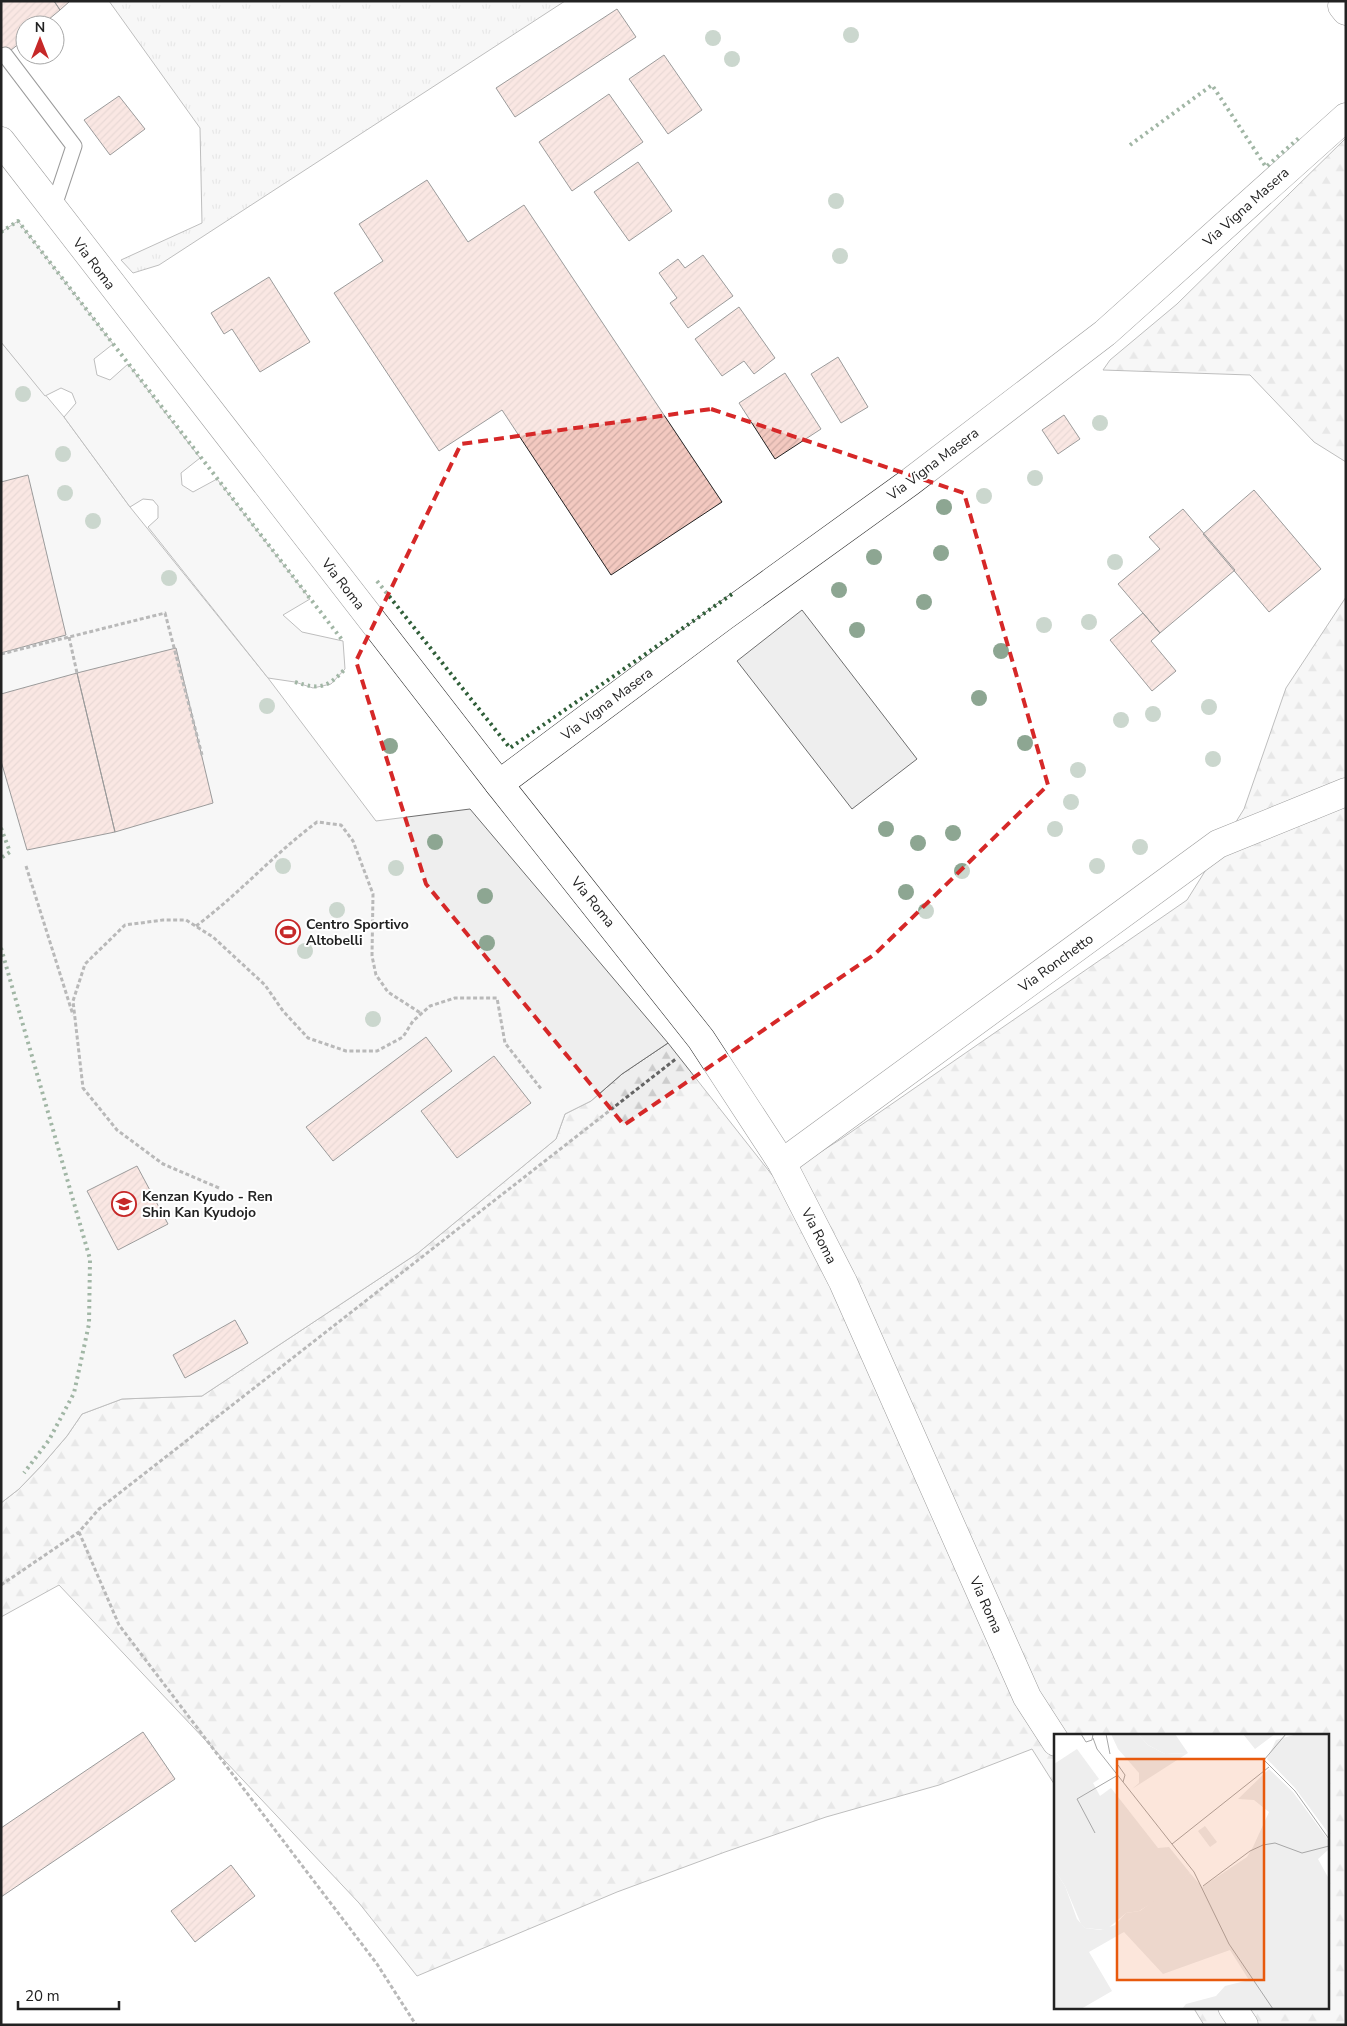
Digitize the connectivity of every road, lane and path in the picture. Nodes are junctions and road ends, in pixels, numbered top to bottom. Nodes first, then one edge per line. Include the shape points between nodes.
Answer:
1 (5, 55) dead end
2 (1346, 117) edge
3 (4, 149) edge
4 (53, 209) junction
5 (69, 637) junction
6 (1, 654) edge
7 (77, 673) dead end
8 (202, 755) dead end
9 (499, 784) junction
10 (1346, 792) edge
11 (26, 866) dead end
12 (196, 926) junction
13 (422, 1014) junction
14 (75, 1020) junction
15 (702, 1039) junction
16 (542, 1090) dead end
17 (782, 1163) junction
18 (219, 1188) dead end
19 (79, 1532) junction
20 (1, 1585) edge
21 (1054, 1739) edge
22 (1233, 2008) edge
23 (416, 2025) edge
24 (1244, 2025) edge

1 - 4 lane via 74,146
2 - 9 street, Via Vigna Masera via 1105,333 910,482
3 - 4 street, Via Roma
4 - 9 street, Via Roma
5 - 6 path
5 - 7 path
5 - 8 path via 165,613
9 - 15 street, Via Roma
10 - 17 street, Via Ronchetto via 1218,844
11 - 14 path
12 - 13 path via 213,937 265,985 308,1038 346,1051 377,1051 403,1037
12 - 13 path via 317,822 340,826 353,841 373,894 372,956 376,975 388,992
12 - 14 path via 186,920 125,925 85,964 73,1001
13 - 16 path via 430,1006 456,998 497,998 506,1043
14 - 18 path via 83,1088 117,1130 164,1164
15 - 17 street, Via Roma
15 - 19 path via 98,1508
17 - 21 street, Via Roma via 843,1282 1027,1697
19 - 20 path
19 - 23 path via 119,1625 377,1964
22 - 24 street

